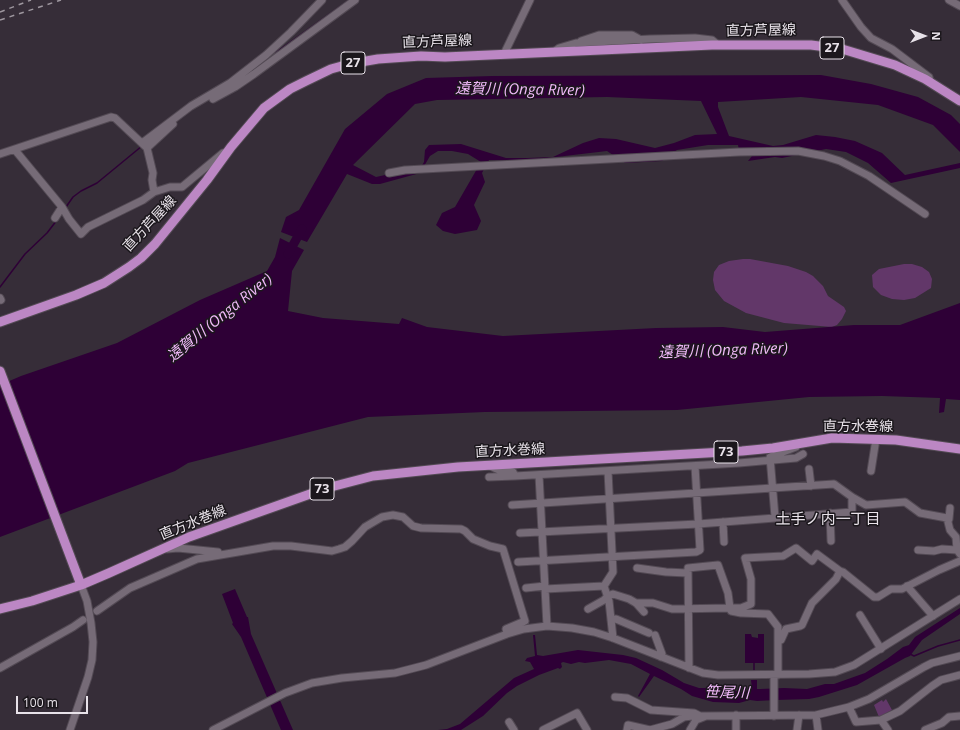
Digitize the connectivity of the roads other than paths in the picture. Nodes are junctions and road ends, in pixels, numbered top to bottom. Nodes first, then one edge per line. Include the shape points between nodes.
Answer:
1 (322, 0) edge
2 (355, 0) edge
3 (530, 0) edge
4 (842, 0) edge
5 (949, 0) edge
6 (960, 6) edge
7 (718, 45) junction
8 (555, 52) junction
9 (504, 54) junction
10 (930, 82) junction
11 (214, 99) dead end
12 (960, 101) edge
13 (144, 145) junction
14 (231, 147) junction
15 (15, 150) junction
16 (0, 154) edge
17 (389, 173) dead end
18 (154, 192) junction
19 (63, 209) junction
20 (925, 214) dead end
21 (55, 218) dead end
22 (0, 322) edge
23 (0, 371) edge
24 (876, 439) junction
25 (807, 442) junction
26 (960, 449) edge
27 (803, 454) dead end
28 (771, 460) junction
29 (490, 466) junction
30 (695, 466) junction
31 (809, 469) dead end
32 (608, 471) junction
33 (871, 471) dead end
34 (538, 475) junction
35 (515, 476) junction
36 (489, 477) dead end
37 (811, 486) junction
38 (773, 489) junction
39 (697, 494) junction
40 (852, 497) junction
41 (609, 500) junction
42 (540, 503) junction
43 (512, 505) dead end
44 (950, 508) dead end
45 (830, 513) junction
46 (775, 517) junction
47 (949, 519) junction
48 (723, 522) junction
49 (698, 524) junction
50 (610, 528) junction
51 (542, 532) junction
52 (520, 533) dead end
53 (831, 541) dead end
54 (724, 542) dead end
55 (163, 549) junction
56 (918, 550) dead end
57 (959, 552) edge
58 (224, 553) junction
59 (612, 556) junction
60 (544, 561) junction
61 (960, 561) edge
62 (518, 562) dead end
63 (637, 568) dead end
64 (840, 571) junction
65 (688, 572) junction
66 (80, 582) junction
67 (604, 586) junction
68 (907, 586) junction
69 (545, 587) junction
70 (526, 588) dead end
71 (608, 596) junction
72 (960, 599) edge
73 (636, 604) junction
74 (0, 608) edge
75 (689, 608) junction
76 (730, 608) junction
77 (588, 609) dead end
78 (97, 611) dead end
79 (644, 612) dead end
80 (860, 615) dead end
81 (932, 616) junction
82 (83, 620) dead end
83 (611, 620) junction
84 (547, 626) junction
85 (507, 634) junction
86 (613, 638) junction
87 (778, 641) junction
88 (881, 649) junction
89 (960, 656) edge
90 (661, 657) junction
91 (0, 668) edge
92 (689, 668) junction
93 (960, 675) edge
94 (775, 676) junction
95 (615, 697) dead end
96 (849, 707) junction
97 (774, 714) junction
98 (736, 715) junction
99 (799, 715) junction
100 (816, 715) junction
101 (703, 716) junction
102 (960, 716) edge
103 (881, 720) junction
104 (509, 722) dead end
105 (860, 726) edge
106 (70, 730) edge
107 (213, 730) edge
108 (514, 730) edge
109 (543, 730) edge
110 (587, 730) edge
111 (627, 730) edge
112 (650, 730) edge
113 (690, 730) edge
114 (736, 730) edge
115 (797, 730) edge
116 (818, 730) edge
117 (888, 730) edge
118 (925, 730) edge

1 - 13 street via 266,55
2 - 11 street via 236,87
3 - 9 street
4 - 10 street via 871,38 903,57 929,77
5 - 6 street
7 - 8 main road, 直方芦屋線 / 27
7 - 8 street via 712,40 668,38 577,43 559,48
7 - 10 main road, 直方芦屋線 / 27 via 795,44 842,49 895,66
8 - 9 main road, 直方芦屋線 / 27
9 - 14 main road, 直方芦屋線 / 27 via 378,59 331,69 290,89 264,108
10 - 12 main road, 直方芦屋線 / 27
13 - 15 street via 111,117
13 - 18 street via 153,173
14 - 18 street via 182,187 170,187
14 - 22 main road, 直方芦屋線 / 27 via 185,208 141,258 104,283
15 - 16 street
15 - 19 street
17 - 20 street via 405,170 739,152 798,151 840,161 869,176
18 - 19 street via 88,227 81,234
19 - 21 street
23 - 66 main road
24 - 25 main road, 直方水巻線 / 73 via 832,438
24 - 26 main road, 直方水巻線 / 73
24 - 33 street
25 - 28 street via 770,457
25 - 29 main road, 直方水巻線 / 73 via 742,451
27 - 28 street via 796,458
28 - 30 street
28 - 38 street
29 - 35 street via 513,472
29 - 55 main road, 直方水巻線 / 73 via 374,476 328,488 189,537
30 - 32 street
30 - 39 street
31 - 37 street
32 - 34 street
32 - 41 street
34 - 35 street
34 - 42 street
35 - 36 street
37 - 38 street
37 - 40 street via 834,484
38 - 39 street
38 - 46 street
39 - 41 street
39 - 49 street
40 - 45 street via 852,512
40 - 47 street via 869,505 905,502 920,513
41 - 42 street
41 - 50 street
42 - 43 street
42 - 51 street
44 - 47 street
45 - 46 street
45 - 53 street
46 - 48 street
47 - 57 street via 950,530 956,537
48 - 49 street
48 - 54 street
49 - 50 street
49 - 59 street via 700,550 696,552
50 - 51 street
50 - 59 street
51 - 52 street
51 - 60 street
55 - 58 street
55 - 66 main road, 直方水巻線 / 73
56 - 57 street via 942,549
58 - 78 street via 197,559 130,588
58 - 85 street via 273,546 339,549 345,547 365,527 388,515 403,517 413,526 421,528 461,529 473,539 503,549 525,621 506,629
59 - 60 street
59 - 67 street via 613,572
60 - 62 street
60 - 69 street
61 - 68 street
63 - 65 street
64 - 68 street via 874,597 891,589 902,589
64 - 76 street via 817,554 812,561 796,548 783,556 745,558 751,579 751,604 741,608
64 - 87 street via 836,579 812,603 800,626 786,629
65 - 75 street
65 - 76 street via 688,568 718,565 728,593
66 - 74 main road, 直方水巻線 / 73 via 32,601
66 - 106 street via 91,623 92,660
67 - 69 street
67 - 71 street
68 - 81 street
69 - 70 street
69 - 84 street
71 - 73 street via 613,594
71 - 77 street
71 - 83 street
72 - 81 street
73 - 75 street via 653,603 672,609
73 - 79 street
75 - 76 street
75 - 92 street
76 - 87 street via 731,611 740,613 768,614 778,627
80 - 88 street
81 - 88 street
82 - 91 street
83 - 86 street
83 - 90 street via 616,619 652,634 662,654
84 - 85 street via 524,628
84 - 86 street via 580,629
85 - 107 street via 426,665 395,673 312,683 260,705
86 - 90 street
87 - 94 street
88 - 94 street via 854,666 835,672
89 - 96 street via 932,663 869,699
90 - 92 street
92 - 94 street via 718,675
93 - 103 street via 941,680 900,711
94 - 97 street
95 - 101 street via 627,698 651,710
96 - 100 street
96 - 105 street
97 - 98 street
97 - 99 street
98 - 101 street
98 - 114 street
99 - 100 street
99 - 115 street
100 - 116 street
101 - 112 street via 684,717 672,724
101 - 113 street via 696,720
102 - 118 street via 949,717
103 - 105 street
103 - 117 street
104 - 108 street
109 - 110 street via 577,713
111 - 112 street via 628,725

